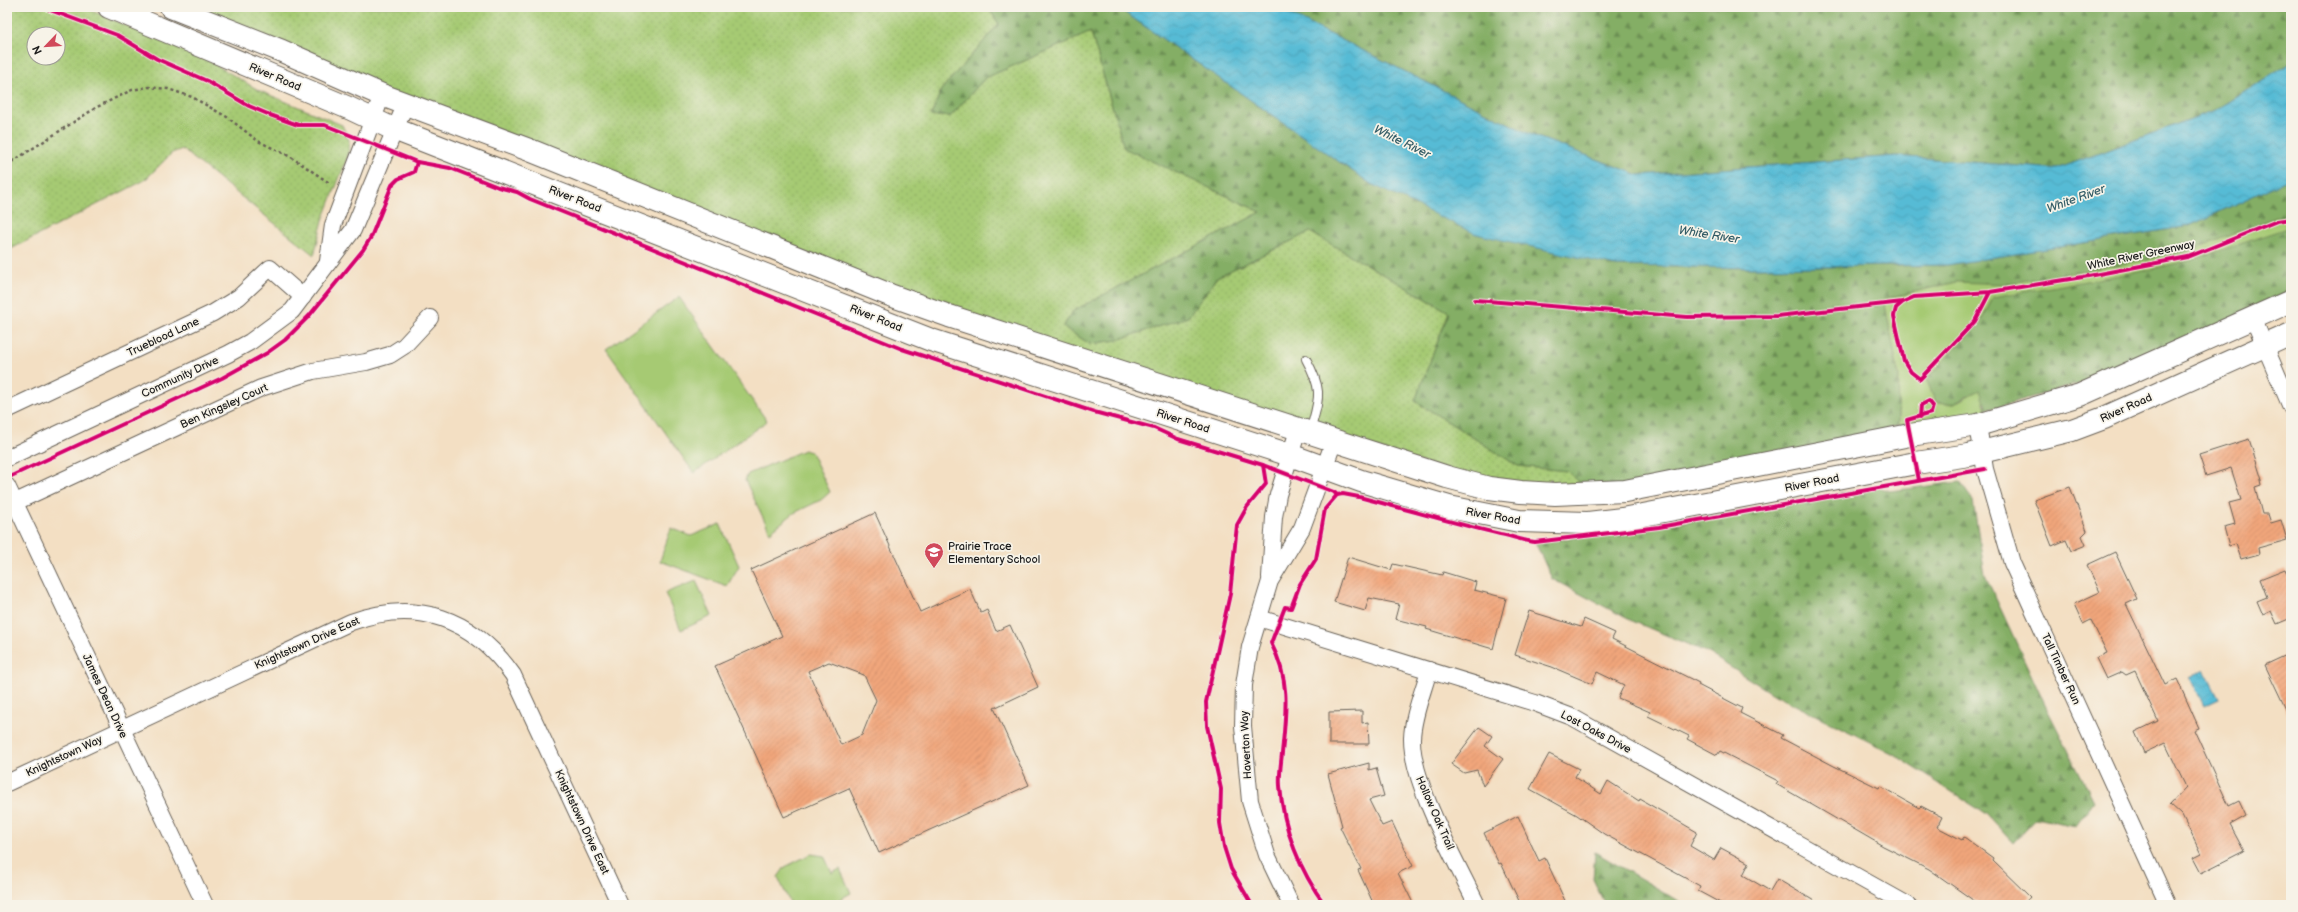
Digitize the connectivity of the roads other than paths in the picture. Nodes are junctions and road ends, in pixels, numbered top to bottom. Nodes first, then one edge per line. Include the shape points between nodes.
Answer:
1 (109, 7) edge
2 (171, 7) edge
3 (382, 95) junction
4 (406, 104) junction
5 (372, 119) junction
6 (395, 129) junction
7 (328, 261) junction
8 (303, 297) junction
9 (2291, 301) edge
10 (430, 318) dead end
11 (2253, 318) junction
12 (2291, 334) edge
13 (2265, 346) junction
14 (1306, 359) dead end
15 (2291, 407) edge
16 (7, 410) edge
17 (1978, 425) junction
18 (1304, 431) junction
19 (1334, 440) junction
20 (1981, 452) junction
21 (1290, 455) junction
22 (7, 458) edge
23 (1325, 468) junction
24 (7, 486) edge
25 (11, 504) edge
26 (1270, 581) junction
27 (1259, 618) junction
28 (1429, 670) junction
29 (121, 729) junction
30 (7, 783) edge
31 (205, 905) edge
32 (620, 905) edge
33 (1291, 905) edge
34 (1477, 905) edge
35 (1908, 905) edge
36 (2168, 905) edge

1 - 5 main road, River Road
2 - 3 main road via 282,51
3 - 4 main road
3 - 5 street, Community Drive
4 - 6 street, Community Drive
4 - 18 main road via 622,187 890,295 956,319
5 - 6 main road, River Road
5 - 7 street, Community Drive via 333,225
6 - 7 street, Community Drive via 353,230
6 - 21 main road, River Road via 932,340
7 - 8 street, Community Drive
8 - 16 street, Trueblood Lane via 270,268 239,297 213,313
8 - 22 street, Community Drive via 292,311 250,342
9 - 11 main road
10 - 25 street, Ben Kingsley Court via 404,346 390,355 313,371 262,388
11 - 13 street
11 - 17 main road via 2080,395
12 - 13 main road, River Road
13 - 15 street
13 - 20 main road, River Road via 2072,430
14 - 18 lane via 1317,379 1319,400
17 - 19 main road via 1904,436 1640,488 1577,494 1490,488 1447,477
17 - 20 street, Tall Timber Run
18 - 19 main road
18 - 21 street, Haverton Way
19 - 23 street, Haverton Way
20 - 23 main road, River Road via 1911,463 1622,519 1588,523 1519,521 1484,515 1449,507
20 - 36 street, Tall Timber Run via 2012,563
21 - 23 main road, River Road
21 - 26 street, Haverton Way via 1274,517
23 - 26 street, Haverton Way via 1302,528
24 - 25 street, James Dean Drive
25 - 29 street, James Dean Drive
26 - 27 street, Haverton Way
27 - 28 street, Lost Oaks Drive
27 - 33 street, Haverton Way via 1250,647 1244,685 1245,766 1256,825
28 - 34 street, Hollow Oak Trail via 1413,723 1413,752 1422,786
28 - 35 street, Lost Oaks Drive via 1572,717
29 - 30 street, Knightstown Way
29 - 31 street, James Dean Drive
29 - 32 street, Knightstown Drive East via 367,616 413,612 442,617 479,637 500,656 513,675

